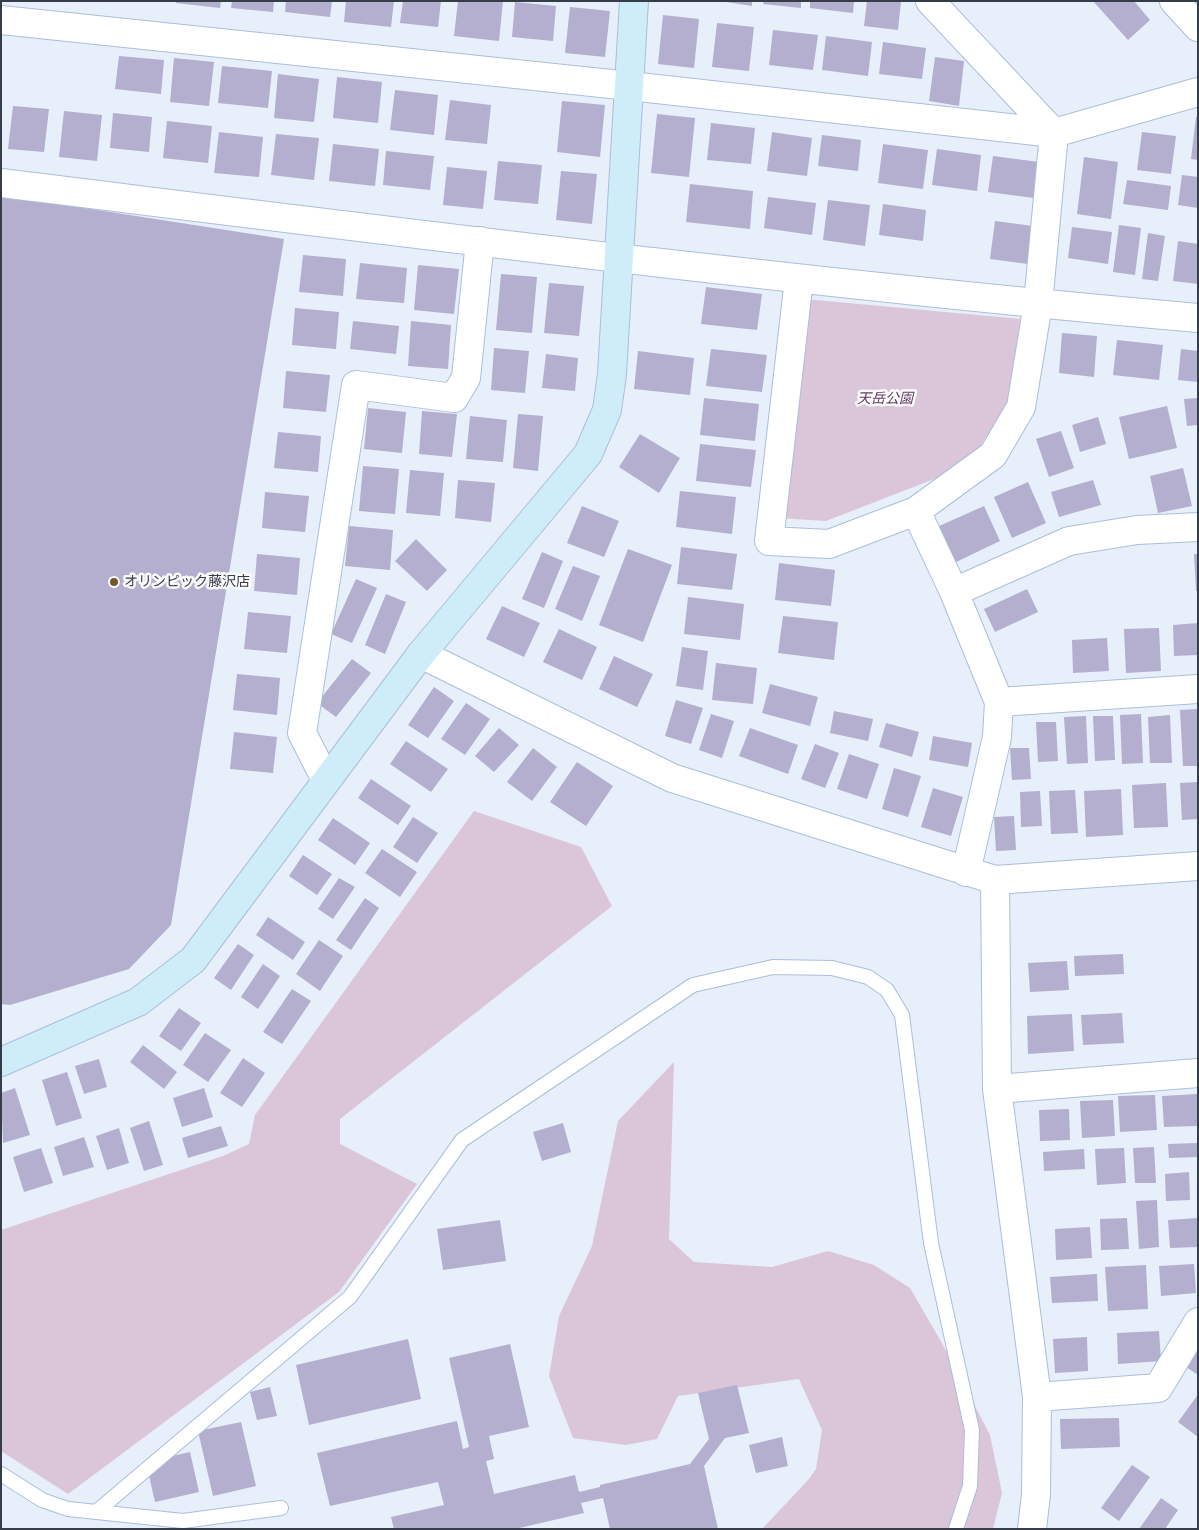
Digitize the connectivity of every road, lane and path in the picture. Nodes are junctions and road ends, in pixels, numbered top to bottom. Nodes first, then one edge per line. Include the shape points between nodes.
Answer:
1 (13, 1) edge
2 (634, 1) edge
3 (930, 1) edge
4 (1174, 1) edge
5 (1, 16) edge
6 (1, 20) edge
7 (1198, 27) edge
8 (630, 86) junction
9 (1198, 92) edge
10 (1054, 133) junction
11 (1, 183) edge
12 (480, 242) junction
13 (620, 259) junction
14 (800, 279) junction
15 (1038, 304) junction
16 (1198, 318) edge
17 (916, 511) junction
18 (1198, 527) edge
19 (954, 592) junction
20 (421, 654) junction
21 (1198, 689) edge
22 (999, 702) junction
23 (326, 780) junction
24 (1198, 866) edge
25 (966, 872) junction
26 (995, 880) junction
27 (1, 1062) edge
28 (1198, 1073) edge
29 (997, 1090) junction
30 (1198, 1322) edge
31 (1037, 1397) junction
32 (1, 1474) edge
33 (281, 1508) dead end
34 (96, 1512) junction
35 (956, 1529) edge
36 (1032, 1529) edge

1 - 5 street
2 - 8 street
3 - 10 street
4 - 7 street
6 - 8 street
8 - 10 street
8 - 13 street
9 - 10 street
10 - 15 street
11 - 12 street
12 - 13 street
12 - 23 street via 466,378 454,398 356,385 302,733
13 - 14 street
13 - 20 street via 607,410 588,454
14 - 15 street
14 - 17 street via 769,541 829,544
15 - 16 street
15 - 17 street via 1020,407 993,455
17 - 19 street
18 - 19 street via 1137,530 1069,541
19 - 22 street
20 - 23 street
20 - 25 street via 672,778
21 - 22 street
22 - 25 street via 996,737
23 - 27 street via 192,960 138,1002
24 - 26 street
25 - 26 street
26 - 29 street
28 - 29 street
29 - 31 street
30 - 31 street via 1158,1388
31 - 36 street via 1036,1494
32 - 34 lane via 42,1500 68,1509
33 - 34 lane via 183,1521
34 - 35 lane via 350,1297 462,1140 693,985 774,967 832,968 868,976 887,990 902,1015 931,1243 972,1430 970,1486

